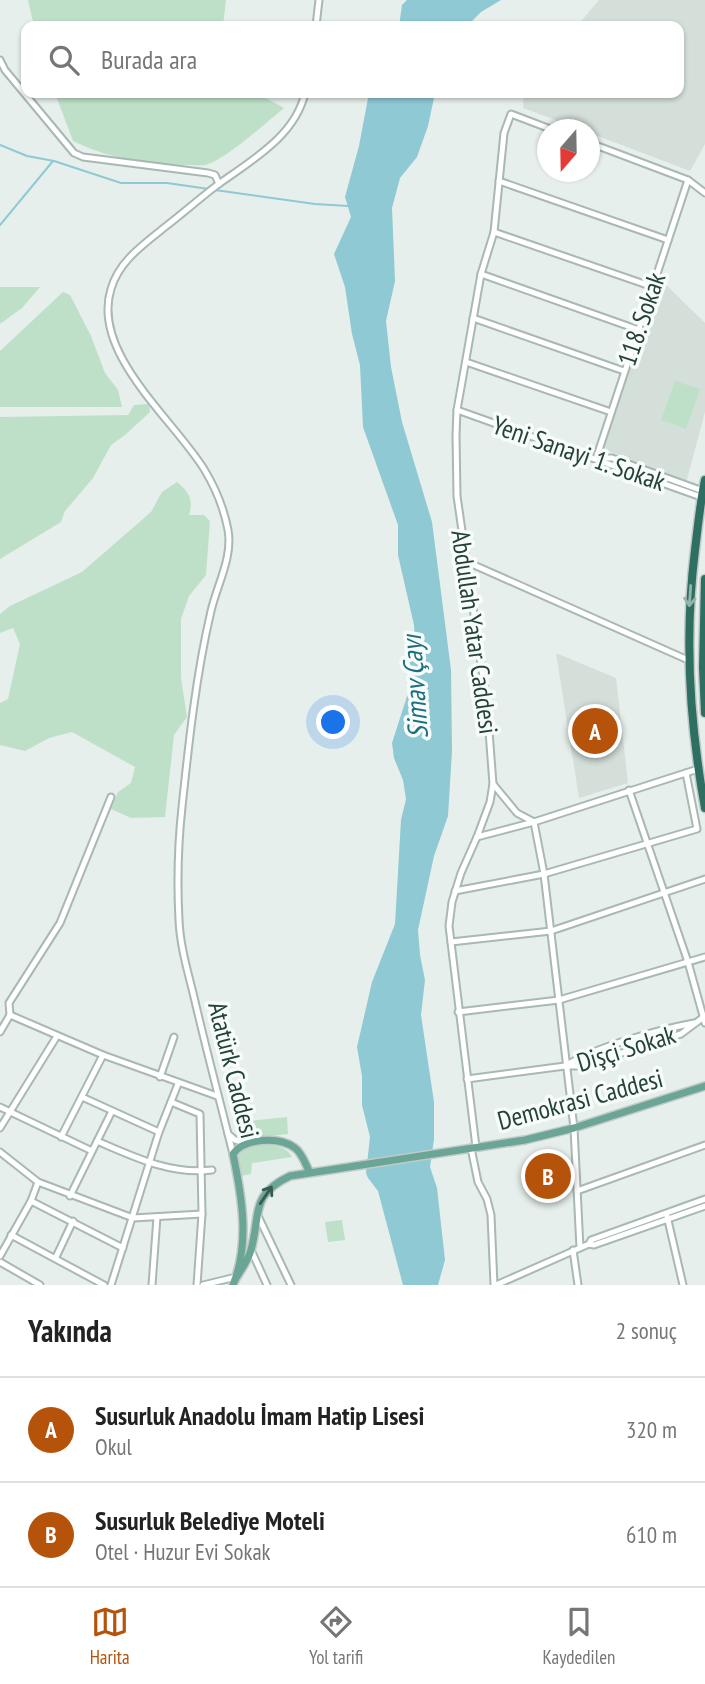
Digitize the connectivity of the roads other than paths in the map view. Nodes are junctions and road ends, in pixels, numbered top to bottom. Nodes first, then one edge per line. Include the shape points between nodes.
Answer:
1 (319, 0) edge
2 (317, 21) edge
3 (0, 60) edge
4 (21, 89) edge
5 (28, 98) edge
6 (303, 98) edge
7 (537, 124) edge
8 (600, 147) edge
9 (688, 180) junction
10 (499, 181) junction
11 (219, 184) junction
12 (705, 193) edge
13 (494, 232) junction
14 (668, 240) junction
15 (481, 274) junction
16 (653, 287) junction
17 (473, 318) junction
18 (639, 330) junction
19 (466, 362) junction
20 (624, 371) junction
21 (457, 410) junction
22 (611, 412) junction
23 (596, 458) junction
24 (705, 480) edge
25 (702, 494) junction
26 (465, 561) junction
27 (705, 579) edge
28 (688, 660) junction
29 (704, 668) edge
30 (705, 713) edge
31 (698, 769) junction
32 (685, 773) junction
33 (493, 784) junction
34 (629, 790) junction
35 (111, 797) dead end
36 (705, 808) edge
37 (534, 822) junction
38 (478, 837) junction
39 (648, 844) junction
40 (544, 874) junction
41 (705, 878) edge
42 (455, 891) junction
43 (664, 892) junction
44 (551, 931) junction
45 (451, 942) junction
46 (705, 957) edge
47 (688, 962) junction
48 (559, 1000) junction
49 (458, 1012) junction
50 (10, 1015) junction
51 (704, 1019) edge
52 (0, 1023) edge
53 (0, 1032) edge
54 (57, 1037) junction
55 (174, 1037) dead end
56 (103, 1055) junction
57 (565, 1066) junction
58 (160, 1077) junction
59 (467, 1079) junction
60 (178, 1084) junction
61 (705, 1086) edge
62 (217, 1096) junction
63 (82, 1097) junction
64 (171, 1102) junction
65 (0, 1107) edge
66 (112, 1111) junction
67 (10, 1112) junction
68 (0, 1128) edge
69 (575, 1128) junction
70 (159, 1132) junction
71 (228, 1134) junction
72 (61, 1137) junction
73 (97, 1141) junction
74 (246, 1143) junction
75 (705, 1145) edge
76 (471, 1148) junction
77 (0, 1152) edge
78 (92, 1152) junction
79 (233, 1154) junction
80 (150, 1164) junction
81 (212, 1170) dead end
82 (202, 1171) junction
83 (309, 1171) junction
84 (38, 1182) junction
85 (577, 1191) junction
86 (70, 1196) junction
87 (705, 1199) edge
88 (31, 1201) junction
89 (705, 1206) edge
90 (202, 1214) junction
91 (258, 1216) junction
92 (667, 1216) junction
93 (156, 1217) junction
94 (133, 1218) junction
95 (73, 1221) junction
96 (11, 1235) junction
97 (124, 1248) junction
98 (580, 1248) junction
99 (251, 1250) junction
100 (573, 1250) junction
101 (0, 1256) edge
102 (56, 1258) junction
103 (0, 1262) edge
104 (235, 1281) edge
105 (40, 1285) edge
106 (104, 1285) edge
107 (111, 1285) edge
108 (152, 1285) edge
109 (197, 1285) edge
110 (203, 1285) edge
111 (267, 1285) edge
112 (291, 1285) edge
113 (495, 1285) edge
114 (578, 1285) edge
115 (683, 1285) edge

1 - 2 street
3 - 4 street
5 - 11 street via 74,153 208,173 215,175
6 - 11 street, Atatürk Caddesi via 290,125
7 - 10 street, Abdullah Yatar Caddesi via 511,114 504,132
8 - 9 street
9 - 12 street
9 - 14 street, 118. Sokak
10 - 13 street, Abdullah Yatar Caddesi
10 - 14 street
11 - 62 street, Atatürk Caddesi via 125,263 109,293 108,324 123,359 203,468 219,498 229,532 190,732 179,864 183,951
13 - 15 street, Abdullah Yatar Caddesi
13 - 16 street
14 - 16 street, 118. Sokak
15 - 17 street, Abdullah Yatar Caddesi
15 - 18 street
16 - 18 street, 118. Sokak
17 - 19 street, Abdullah Yatar Caddesi
17 - 20 street
18 - 20 street, 118. Sokak
19 - 21 street, Abdullah Yatar Caddesi
19 - 22 street
20 - 22 street, 118. Sokak
21 - 23 street, Yeni Sanayi 1. Sokak
21 - 26 street, Abdullah Yatar Caddesi via 457,496
22 - 23 street, 118. Sokak
23 - 25 street, Yeni Sanayi 1. Sokak via 612,458
24 - 25 highway
25 -> 28 highway
26 - 28 street
26 - 33 street, Abdullah Yatar Caddesi via 488,705
27 - 29 highway
28 - 31 highway
29 - 30 highway
31 - 32 street
31 - 36 highway
32 - 34 street
32 - 39 street via 697,829
33 - 37 street via 517,813
33 - 38 street, Abdullah Yatar Caddesi
34 - 37 street
34 - 39 street
35 - 50 street via 60,923 9,1003
37 - 38 street
37 - 40 street
38 - 42 street, Abdullah Yatar Caddesi
39 - 40 street
39 - 43 street
40 - 42 street
40 - 44 street
41 - 43 street
42 - 45 street, Abdullah Yatar Caddesi
43 - 44 street
43 - 47 street
44 - 45 street
44 - 48 street
45 - 49 street, Abdullah Yatar Caddesi
46 - 47 street
47 - 48 street
47 - 51 street
48 - 49 street
48 - 57 street
49 - 59 street, Abdullah Yatar Caddesi
50 - 52 street
50 - 53 street
50 - 54 street
51 - 57 street, Dişçi Sokak via 581,1056
54 - 56 street
54 - 67 street
55 - 58 street
56 - 58 street
56 - 63 street
57 - 59 street, Dişçi Sokak
57 - 69 street
58 - 60 street
59 - 76 street, Abdullah Yatar Caddesi
60 - 62 street
60 - 64 street
61 - 69 main road, Demokrasi Caddesi
62 - 71 street, Atatürk Caddesi
63 - 66 street
63 - 72 street
64 - 70 street
64 - 82 street via 200,1114
65 - 67 street
66 - 70 street
66 - 73 street
67 - 68 street
67 - 72 street
69 - 76 main road, Demokrasi Caddesi
69 - 85 street
70 - 80 street
71 - 74 street
71 - 79 street, Atatürk Caddesi
72 - 78 street
73 - 78 street
73 - 80 street
74 - 79 main road
74 - 83 main road via 287,1144 296,1149
75 - 85 street
76 - 83 main road, Demokrasi Caddesi
76 - 113 street, Abdullah Yatar Caddesi via 491,1215
77 - 84 street
78 - 86 street
79 - 104 main road, Atatürk Caddesi via 244,1238
80 - 82 street
80 - 94 street
81 - 82 street
82 - 90 street
91 -> 83 main road, Demokrasi Caddesi via 259,1203 273,1184
84 - 86 street
84 - 88 street
85 - 98 street
86 - 94 street
87 - 92 street
88 - 95 street
88 - 96 street
89 - 92 street
90 - 93 street
90 - 109 street
91 - 99 main road, Demokrasi Caddesi
91 - 112 street
92 - 98 street
92 - 115 street
93 - 94 street
93 - 108 street
94 - 97 street
95 - 97 street
95 - 102 street
96 - 101 street
96 - 102 street
97 - 107 street
98 - 100 street
99 - 104 main road, Demokrasi Caddesi
99 - 111 street
100 - 113 street
100 - 114 street
102 - 106 street
103 - 105 street
104 - 110 street

